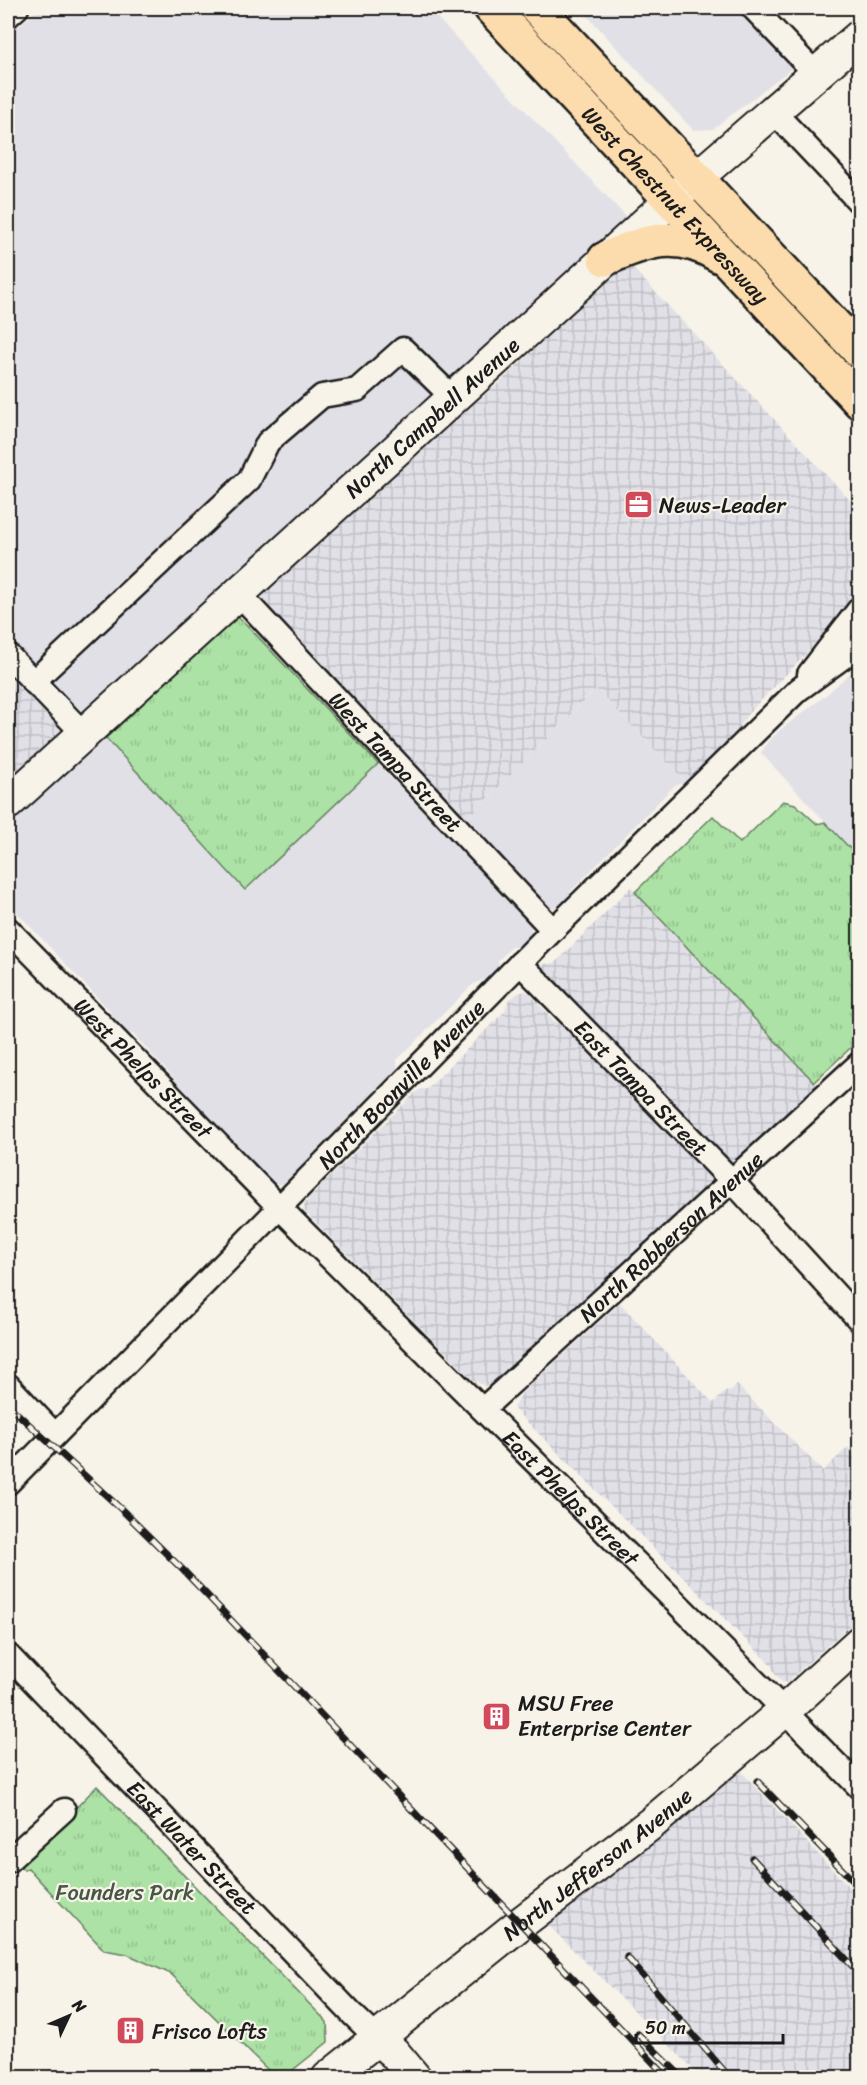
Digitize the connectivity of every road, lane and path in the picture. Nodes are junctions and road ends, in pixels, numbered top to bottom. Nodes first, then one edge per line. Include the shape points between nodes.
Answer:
1 (17, 8) edge
2 (491, 8) edge
3 (537, 8) edge
4 (753, 8) edge
5 (8, 16) edge
6 (860, 36) edge
7 (816, 74) junction
8 (774, 112) junction
9 (696, 177) junction
10 (671, 200) junction
11 (860, 203) edge
12 (606, 259) junction
13 (729, 262) junction
14 (860, 352) edge
15 (453, 398) junction
16 (860, 402) edge
17 (238, 593) junction
18 (860, 608) edge
19 (860, 645) edge
20 (8, 655) edge
21 (33, 682) junction
22 (798, 690) junction
23 (84, 734) junction
24 (8, 803) edge
25 (8, 929) edge
26 (553, 930) junction
27 (520, 963) junction
28 (860, 1063) edge
29 (733, 1182) junction
30 (279, 1207) junction
31 (860, 1321) edge
32 (8, 1385) edge
33 (483, 1409) junction
34 (55, 1435) junction
35 (8, 1483) edge
36 (860, 1642) edge
37 (8, 1654) edge
38 (784, 1711) junction
39 (860, 1788) edge
40 (64, 1810) dead end
41 (8, 1860) edge
42 (376, 2038) junction
43 (328, 2078) edge
44 (415, 2078) edge

1 - 5 street
2 - 10 main road, West Chestnut Expressway
3 - 9 main road, West Chestnut Expressway
4 - 7 street
6 - 7 main road, North Campbell Avenue
7 - 8 main road, North Campbell Avenue
8 - 9 main road, North Campbell Avenue
8 - 11 street
9 - 10 main road, North Campbell Avenue
9 - 14 main road, West Chestnut Expressway
10 - 12 main road, North Campbell Avenue
10 - 13 main road, West Chestnut Expressway
12 - 13 main road via 645,242 676,240 703,247
12 - 15 main road, North Campbell Avenue
13 - 16 main road, West Chestnut Expressway
15 - 17 main road, North Campbell Avenue
15 - 21 street via 403,349 357,390 322,396 268,441 249,480
17 - 23 main road, North Campbell Avenue
17 - 26 street, West Tampa Street
18 - 22 street, North Boonville Avenue
19 - 22 street, North Boonville Avenue
20 - 21 street
21 - 23 street
22 - 26 street, North Boonville Avenue
23 - 24 main road, North Campbell Avenue
25 - 30 street, West Phelps Street
26 - 27 street, North Boonville Avenue
27 - 29 street, East Tampa Street
27 - 30 street, North Boonville Avenue
28 - 29 street, North Robberson Avenue
29 - 31 street, East Tampa Street
29 - 33 street, North Robberson Avenue
30 - 33 street, East Phelps Street
30 - 34 street, North Boonville Avenue
32 - 34 street
33 - 38 street, East Phelps Street
34 - 35 street, North Boonville Avenue
36 - 38 main road, North Jefferson Avenue
37 - 42 street, East Water Street
38 - 39 street, East Phelps Street
38 - 42 main road, North Jefferson Avenue via 653,1822
40 - 41 street
42 - 43 main road, North Jefferson Avenue
42 - 44 main road

